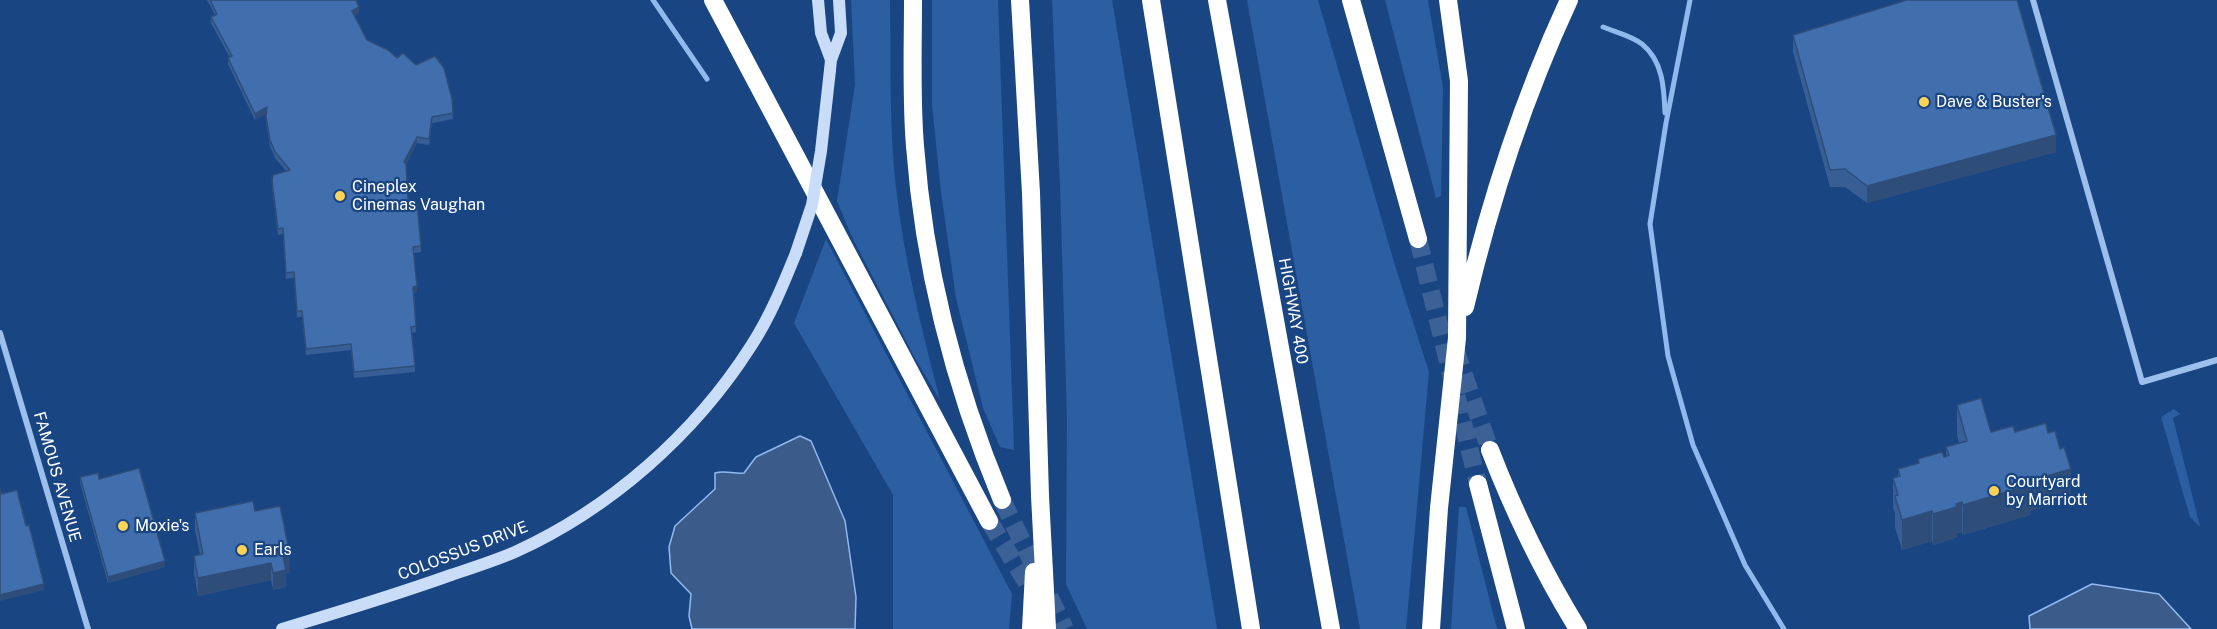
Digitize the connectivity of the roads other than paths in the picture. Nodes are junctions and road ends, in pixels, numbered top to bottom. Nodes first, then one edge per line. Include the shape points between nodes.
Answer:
1 (713, 0) edge
2 (818, 0) edge
3 (839, 0) edge
4 (913, 0) edge
5 (1020, 0) edge
6 (1151, 0) edge
7 (1217, 0) edge
8 (1351, 0) edge
9 (1448, 0) edge
10 (1569, 0) edge
11 (2033, 0) edge
12 (830, 65) junction
13 (1418, 239) tunnel mouth
14 (0, 333) edge
15 (1457, 338) junction
16 (2217, 360) edge
17 (1490, 450) tunnel mouth
18 (1478, 484) tunnel mouth
19 (1040, 496) junction
20 (1002, 500) tunnel mouth
21 (989, 521) tunnel mouth
22 (88, 629) edge
23 (282, 629) edge
24 (1031, 629) edge
25 (1047, 629) edge
26 (1251, 629) edge
27 (1331, 629) edge
28 (1431, 629) edge
29 (1516, 629) edge
30 (1578, 629) edge

1 - 21 highway
2 - 12 street, COLOSSUS DRIVE via 821,33
3 - 12 street, COLOSSUS DRIVE via 841,33
4 - 20 highway via 914,144 931,274 966,406
5 - 19 highway via 1031,193
6 - 26 highway
7 - 27 highway, HIGHWAY 400
8 - 13 highway
9 - 15 highway via 1459,81
10 - 15 highway via 1508,151
11 - 16 street via 2142,382
12 - 23 street, COLOSSUS DRIVE, bridge via 812,205 796,252 752,345 697,418 599,505 515,552 392,596
14 - 22 street, FAMOUS AVENUE
15 - 28 highway
17 - 30 highway via 1524,531
18 - 29 highway
19 - 24 highway
19 - 25 highway

